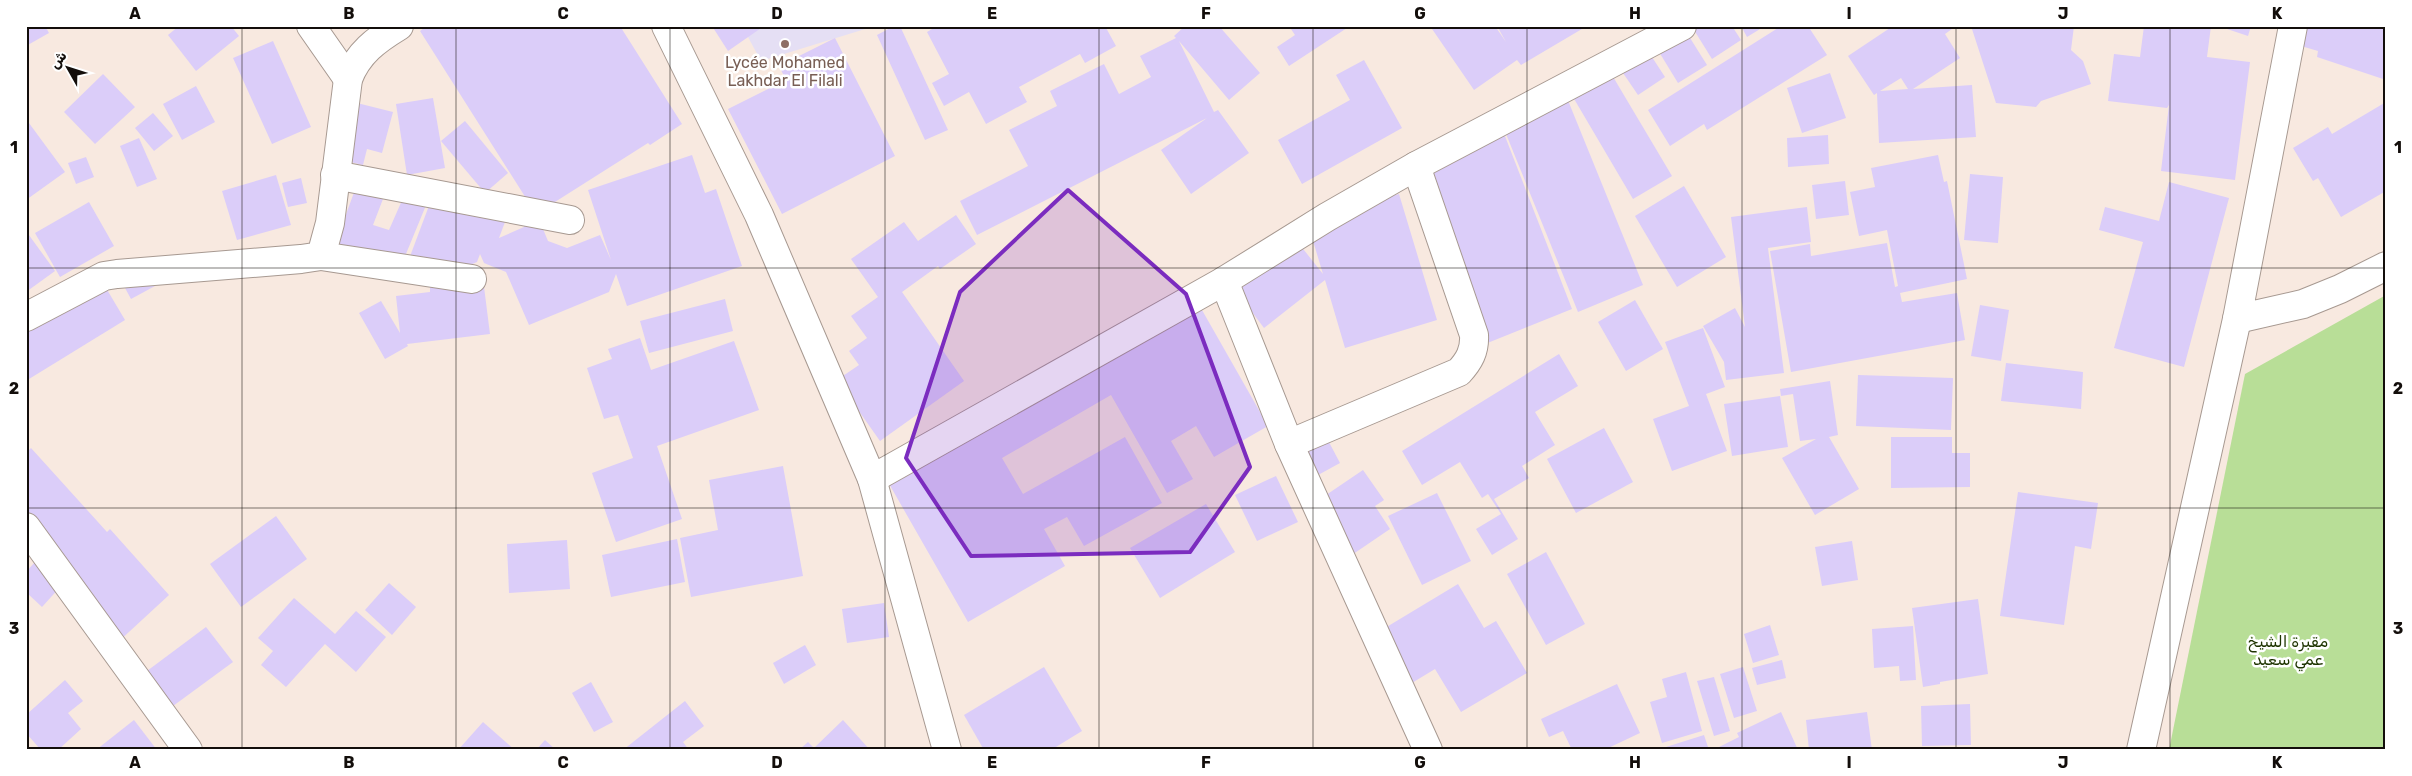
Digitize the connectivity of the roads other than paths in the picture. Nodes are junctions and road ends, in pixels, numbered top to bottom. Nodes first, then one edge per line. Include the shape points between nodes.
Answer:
1 (311, 26) edge
2 (399, 26) edge
3 (666, 26) edge
4 (1682, 26) edge
5 (2293, 26) edge
6 (348, 79) junction
7 (1416, 166) junction
8 (335, 175) junction
9 (570, 220) dead end
10 (321, 256) junction
11 (2386, 266) edge
12 (472, 279) dead end
13 (1224, 281) junction
14 (26, 317) edge
15 (2237, 319) junction
16 (1289, 444) junction
17 (872, 479) junction
18 (26, 527) edge
19 (188, 750) edge
20 (947, 750) edge
21 (1428, 750) edge
22 (2141, 750) edge

1 - 6 street
2 - 6 street via 363,51
3 - 17 street via 759,215
4 - 7 street
5 - 15 street
6 - 8 street
7 - 13 street
7 - 16 street via 1474,335 1468,362 1459,372
8 - 9 street
8 - 10 street via 330,223
10 - 12 street
10 - 14 street via 104,276
11 - 15 street via 2303,304
13 - 16 street
13 - 17 street
15 - 22 street
16 - 21 street
17 - 20 street
18 - 19 street

